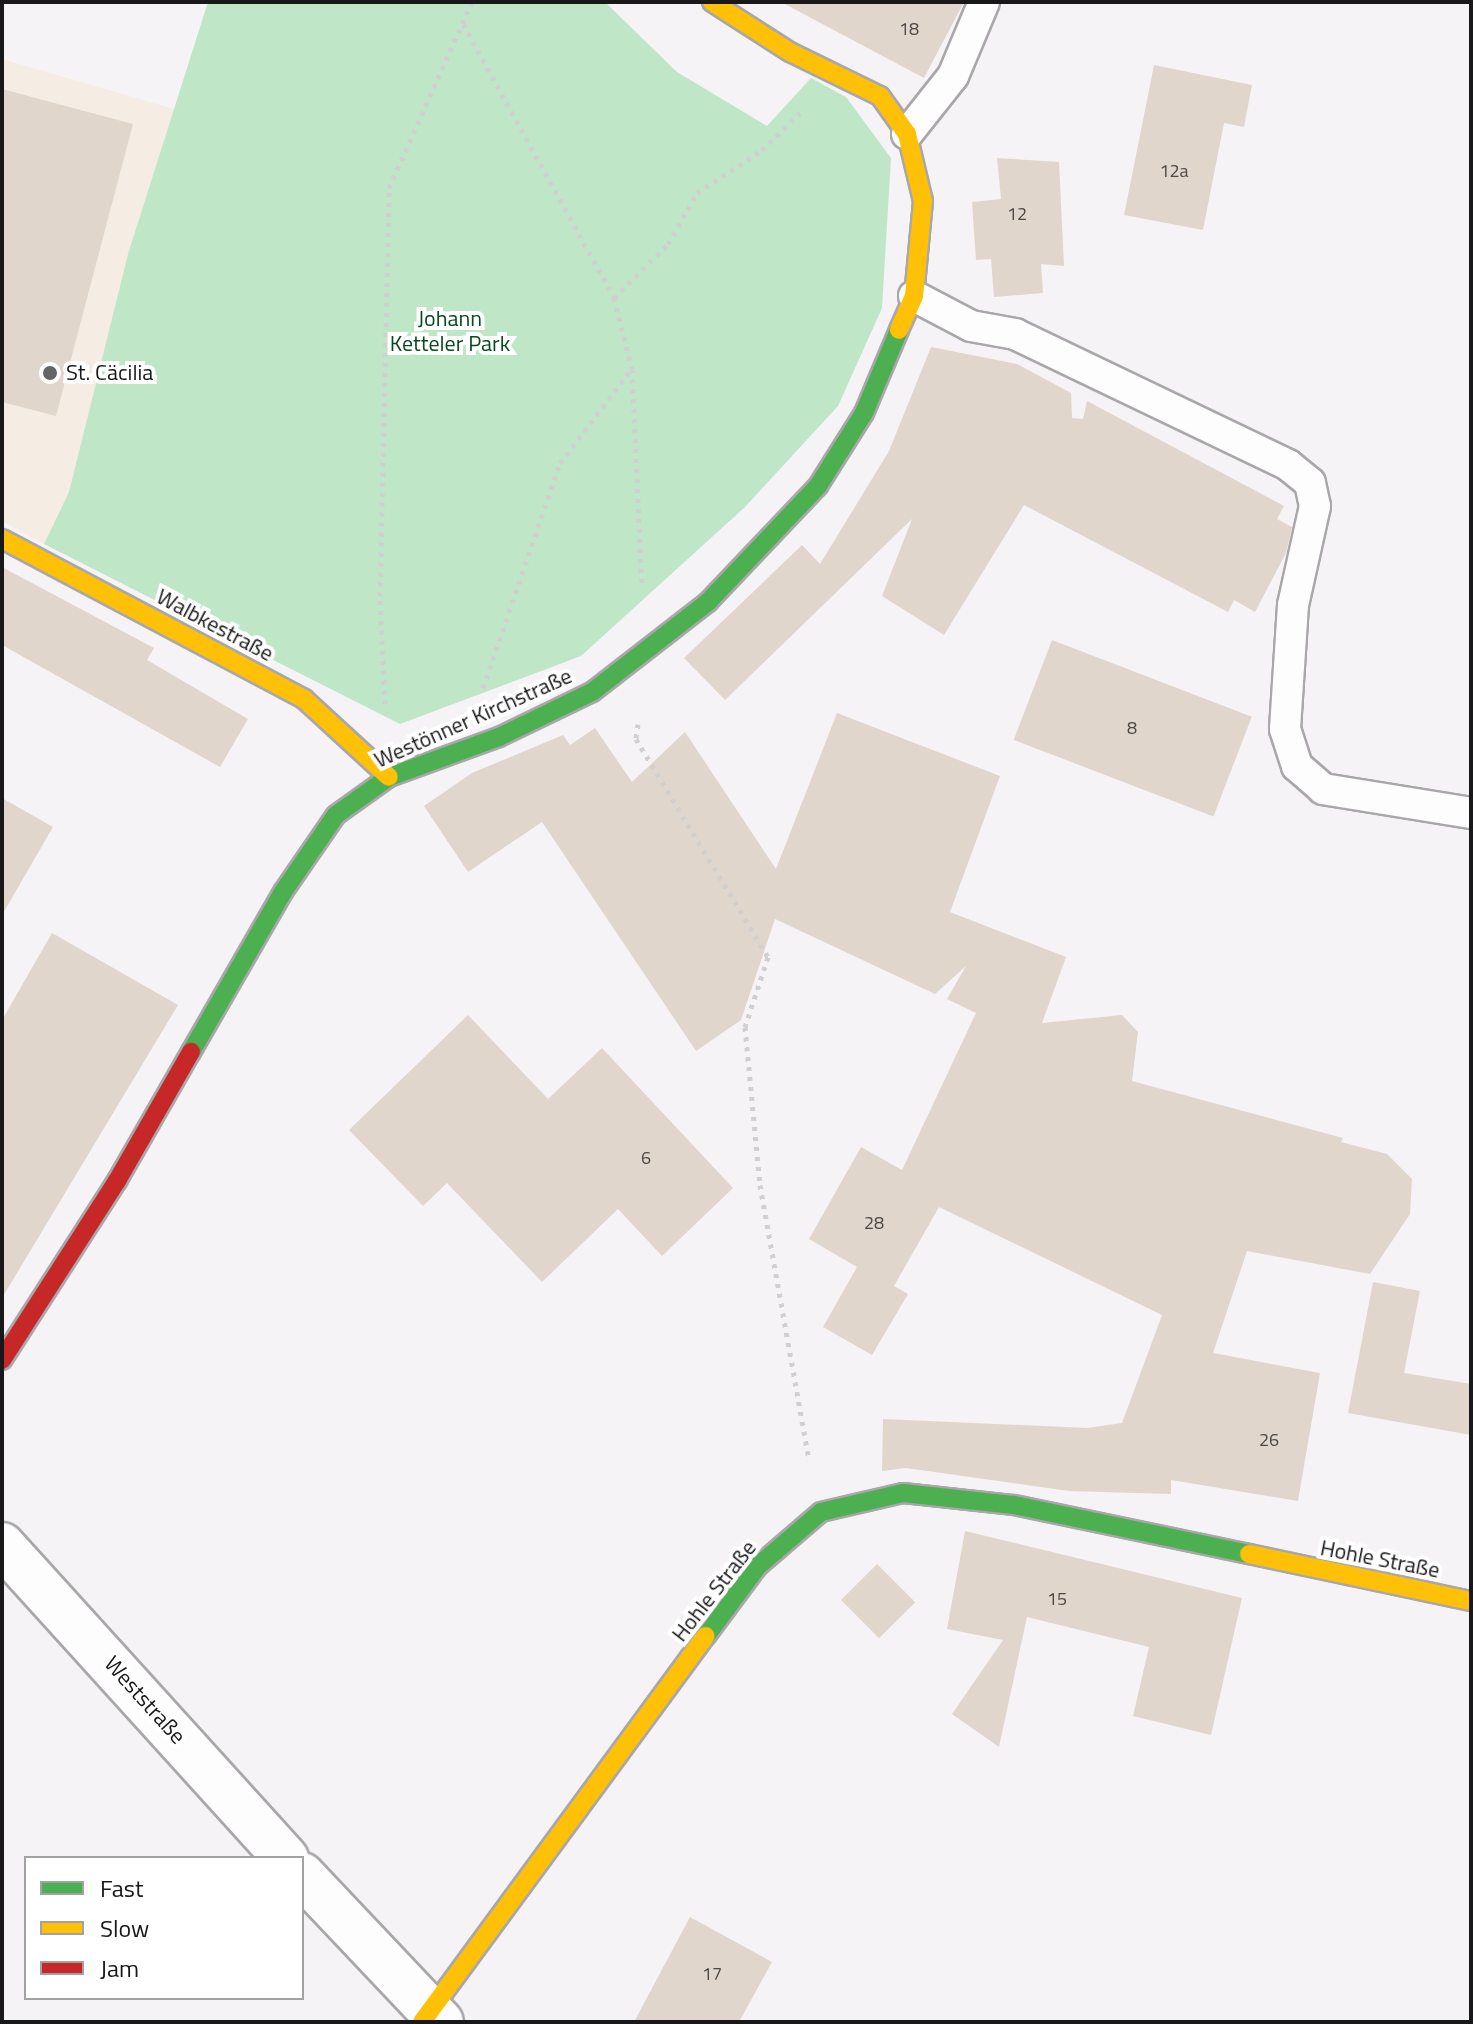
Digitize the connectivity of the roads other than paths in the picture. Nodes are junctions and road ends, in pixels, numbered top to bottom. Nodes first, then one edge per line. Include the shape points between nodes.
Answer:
1 (712, 2) edge
2 (984, 2) edge
3 (907, 134) junction
4 (914, 296) junction
5 (2, 539) edge
6 (389, 777) junction
7 (1471, 813) edge
8 (2, 1360) edge
9 (2, 1545) edge
10 (1471, 1601) edge
11 (284, 1856) edge
12 (304, 1877) edge
13 (431, 2018) edge

1 - 3 street, Westönner Kirchstraße via 790,52 880,96
2 - 3 lane via 953,76
3 - 4 street, Westönner Kirchstraße via 923,201
4 - 6 street, Westönner Kirchstraße via 864,413 818,486 708,602 592,692
4 - 7 lane via 971,326 1029,341 1288,465 1310,483 1315,506 1293,605 1285,729 1297,766 1323,789
5 - 6 street, Walbkestraße via 304,699
6 - 8 street, Westönner Kirchstraße via 336,815 283,892 117,1181
9 - 11 street, Weststraße
10 - 13 street, Hohle Straße via 1014,1505 903,1493 821,1512 757,1567
12 - 13 street

